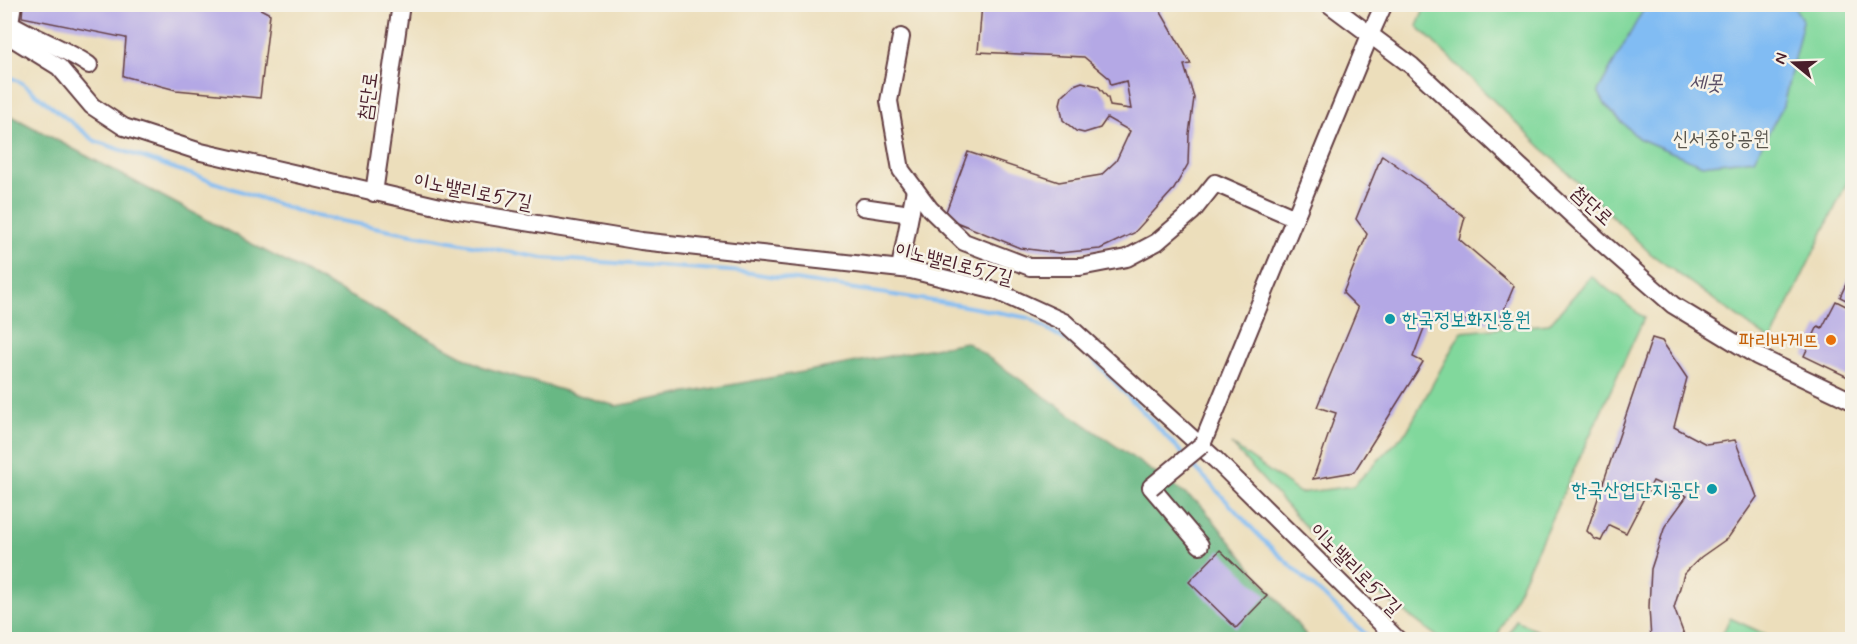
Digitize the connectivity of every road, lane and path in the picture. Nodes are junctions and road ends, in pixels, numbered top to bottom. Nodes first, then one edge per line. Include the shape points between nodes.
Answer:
1 (13, 4) edge
2 (401, 4) edge
3 (1329, 4) edge
4 (1384, 4) edge
5 (4, 33) edge
6 (1370, 35) junction
7 (901, 37) dead end
8 (89, 65) dead end
9 (915, 189) junction
10 (374, 193) junction
11 (863, 207) dead end
12 (910, 214) junction
13 (1295, 218) junction
14 (900, 268) junction
15 (1852, 401) edge
16 (1202, 445) junction
17 (1200, 545) dead end
18 (1398, 639) edge

1 - 8 street via 10,23
2 - 10 street, 첨단로
3 - 6 street, 첨단로
4 - 6 street
5 - 10 street, 이노밸리로57길 via 59,67 92,106 124,127 201,152
6 - 13 street
6 - 15 street, 첨단로 via 1412,66 1673,305 1757,356
7 - 9 street via 889,101 901,171
9 - 12 street
9 - 13 street via 964,242 1030,267 1080,267 1127,258 1157,242 1183,220 1215,183
10 - 14 street, 이노밸리로57길 via 641,241
11 - 12 street
12 - 14 street
13 - 16 street
14 - 16 street, 이노밸리로57길 via 996,291 1064,322
16 - 17 street, bridge via 1151,487
16 - 18 street, 이노밸리로57길

